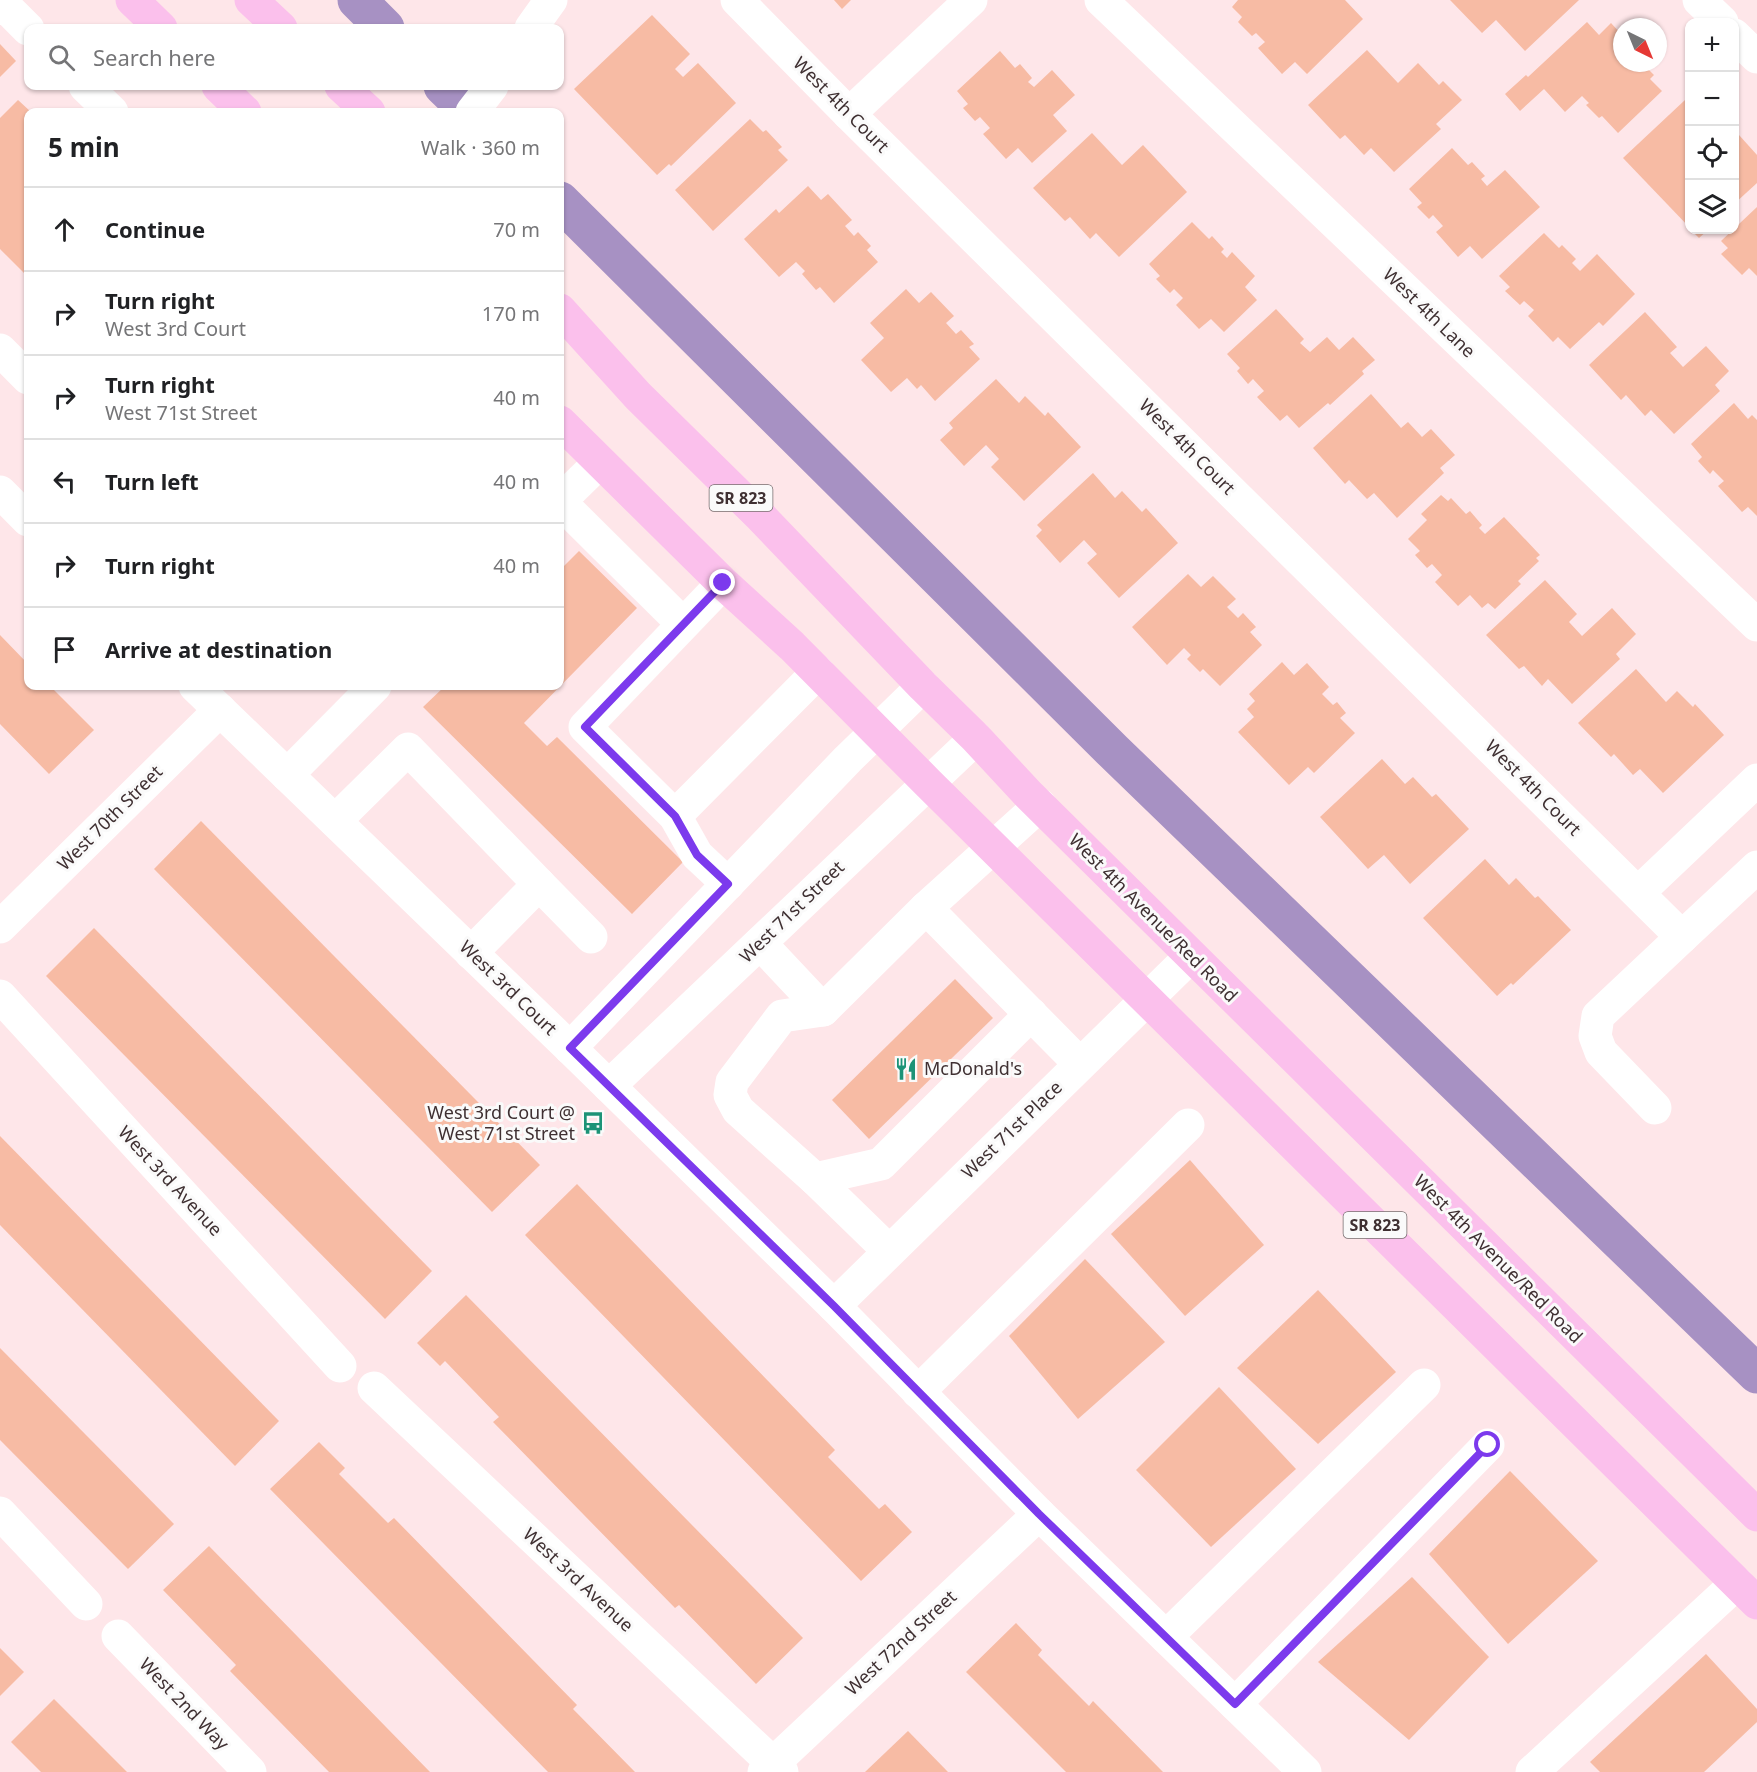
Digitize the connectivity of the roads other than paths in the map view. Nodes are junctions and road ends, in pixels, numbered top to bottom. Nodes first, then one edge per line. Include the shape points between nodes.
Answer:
1 (132, 0) edge
2 (250, 0) edge
3 (550, 0) edge
4 (736, 0) edge
5 (971, 0) edge
6 (1101, 0) edge
7 (1699, 0) edge
8 (0, 1) edge
9 (1718, 18) edge
10 (156, 24) edge
11 (277, 24) edge
12 (534, 24) edge
13 (24, 25) edge
14 (1739, 40) edge
15 (1757, 57) edge
16 (89, 90) edge
17 (222, 90) edge
18 (344, 90) edge
19 (489, 90) edge
20 (108, 108) edge
21 (241, 108) edge
22 (365, 108) edge
23 (475, 108) edge
24 (849, 114) junction
25 (564, 314) edge
26 (0, 350) edge
27 (24, 374) edge
28 (564, 426) edge
29 (600, 462) junction
30 (0, 492) edge
31 (564, 497) edge
32 (564, 505) edge
33 (24, 516) edge
34 (723, 583) junction
35 (683, 624) junction
36 (1757, 625) edge
37 (818, 672) junction
38 (923, 686) junction
39 (199, 690) edge
40 (358, 691) edge
41 (220, 710) junction
42 (876, 731) junction
43 (976, 738) junction
44 (287, 775) junction
45 (1757, 780) edge
46 (927, 783) junction
47 (1040, 805) junction
48 (675, 816) junction
49 (335, 821) junction
50 (993, 848) junction
51 (1757, 867) edge
52 (539, 884) junction
53 (728, 884) junction
54 (1639, 892) junction
55 (926, 908) junction
56 (0, 927) edge
57 (1682, 936) junction
58 (591, 937) dead end
59 (760, 943) junction
60 (471, 953) junction
61 (1191, 956) junction
62 (0, 996) edge
63 (1147, 998) junction
64 (824, 1010) junction
65 (1031, 1014) junction
66 (570, 1048) junction
67 (1080, 1064) junction
68 (609, 1086) junction
69 (1655, 1108) dead end
70 (1188, 1125) dead end
71 (814, 1179) junction
72 (889, 1251) junction
73 (834, 1306) junction
74 (340, 1365) dead end
75 (1424, 1385) dead end
76 (374, 1388) dead end
77 (918, 1392) junction
78 (1488, 1445) dead end
79 (0, 1513) edge
80 (1039, 1514) junction
81 (1757, 1515) edge
82 (1747, 1593) edge
83 (86, 1604) dead end
84 (118, 1636) dead end
85 (1166, 1637) junction
86 (1235, 1704) junction
87 (773, 1769) edge
88 (250, 1772) edge
89 (1305, 1772) edge
90 (1532, 1772) edge

1 - 10 main road
2 - 11 main road
3 - 12 street
4 - 24 street, West 4th Court
5 - 24 street
6 - 36 street, West 4th Lane
7 - 9 street
8 - 13 street
14 - 15 street
16 - 20 street
17 - 21 main road
18 - 22 main road
19 - 23 street
24 - 54 street, West 4th Court
25 - 38 main road, West 4th Avenue/Red Road / SR 823 via 638,396
26 - 27 street
28 - 29 main road, SR 823
29 - 31 street
29 - 34 main road, SR 823
30 - 33 street
32 - 35 street
34 - 35 street
34 - 37 main road, SR 823
35 - 48 street via 585,727
37 - 42 main road, SR 823
37 - 48 street
38 - 42 street
38 - 43 main road, West 4th Avenue/Red Road / SR 823
39 - 41 street, West 3rd Court
40 - 44 street
41 - 44 street, West 3rd Court
41 - 56 street, West 70th Street
42 - 46 main road, SR 823
42 - 53 street
43 - 46 street, West 71st Street
43 - 47 main road, West 4th Avenue/Red Road / SR 823
44 - 49 street, West 3rd Court
45 - 54 street
46 - 50 main road, SR 823
46 - 59 street, West 71st Street
47 - 50 street
47 - 61 main road, West 4th Avenue/Red Road / SR 823
48 - 53 street via 697,855
49 - 52 street via 408,750
49 - 60 street, West 3rd Court
50 - 55 street
50 - 63 main road, SR 823
51 - 57 street
52 - 58 street
52 - 60 street
53 - 66 street
54 - 57 street, West 4th Court
55 - 64 street
55 - 65 street
57 - 69 street via 1598,1016 1595,1036 1601,1052
59 - 64 street
59 - 68 street, West 71st Street
60 - 66 street, West 3rd Court
61 - 63 street, West 71st Place
61 - 81 main road, West 4th Avenue/Red Road / SR 823
62 - 74 street, West 3rd Avenue
63 - 67 street, West 71st Place
63 - 82 main road, SR 823
64 - 71 street via 782,1016 732,1082 730,1095 738,1110
65 - 67 street
65 - 71 street via 881,1164
66 - 68 street, West 3rd Court
67 - 72 street, West 71st Place
68 - 73 street, West 3rd Court
70 - 77 street
71 - 72 street
72 - 73 street, West 71st Place
73 - 77 street, West 3rd Court
75 - 85 street
76 - 87 street, West 3rd Avenue
77 - 80 street, West 3rd Court
78 - 86 street
79 - 83 street
80 - 85 street, West 3rd Court
80 - 87 street, West 72nd Street
82 - 90 street
84 - 88 street, West 2nd Way
85 - 86 street, West 3rd Court
86 - 89 street, West 3rd Court

